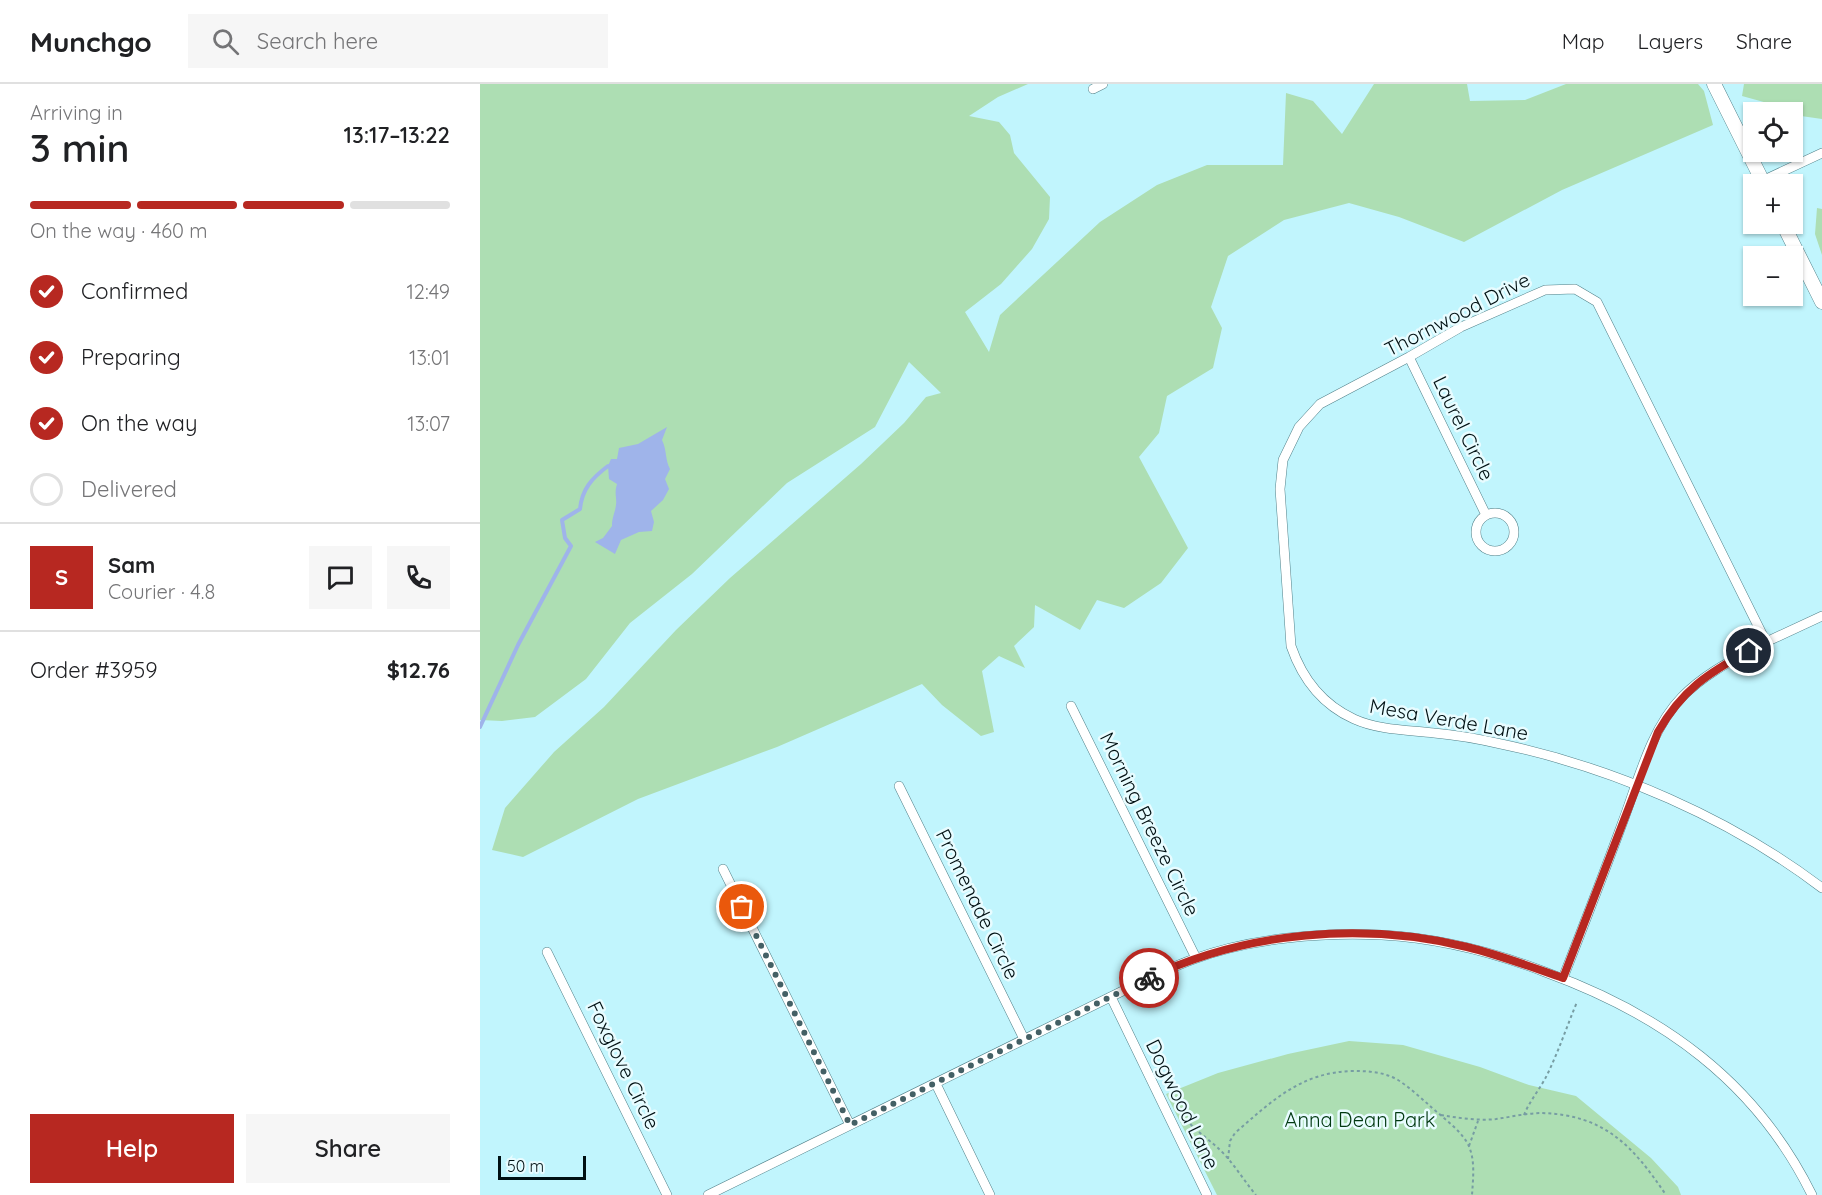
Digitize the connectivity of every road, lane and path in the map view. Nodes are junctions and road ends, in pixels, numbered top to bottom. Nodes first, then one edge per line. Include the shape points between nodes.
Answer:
1 (1103, 84) edge
2 (1714, 84) edge
3 (1093, 89) dead end
4 (1822, 153) edge
5 (1759, 174) edge
6 (1781, 174) edge
7 (1787, 234) edge
8 (1822, 302) edge
9 (1409, 357) junction
10 (1486, 515) junction
11 (1822, 616) edge
12 (1766, 642) junction
13 (1291, 646) joint
14 (1071, 706) dead end
15 (899, 786) dead end
16 (1636, 786) junction
17 (723, 869) dead end
18 (1822, 888) edge
19 (546, 952) dead end
20 (1196, 958) junction
21 (1563, 978) junction
22 (1111, 997) junction
23 (1576, 1002) dead end
24 (1024, 1039) junction
25 (936, 1083) junction
26 (1174, 1100) dead end
27 (1441, 1115) junction
28 (1524, 1115) junction
29 (1478, 1120) junction
30 (850, 1125) junction
31 (1468, 1146) junction
32 (1228, 1159) junction
33 (668, 1195) edge
34 (708, 1195) edge
35 (990, 1195) edge
36 (1207, 1195) edge
37 (1256, 1195) edge
38 (1472, 1195) edge
39 (1666, 1195) edge
40 (1812, 1195) edge

1 - 3 street
2 - 5 street
4 - 6 street
7 - 8 street
9 - 10 street, Laurel Circle
9 - 12 street, Thornwood Drive via 1461,327 1545,290 1575,289 1597,302
9 - 13 street, Thornwood Drive via 1320,404 1299,427 1283,460 1280,489
10 - 10 street via 1478,524 1478,542 1488,550 1501,550 1510,543 1512,525 1504,516
11 - 12 street
12 - 16 street via 1715,669 1683,696 1658,732
13 - 16 street, Mesa Verde Lane via 1316,693 1353,719 1509,746 1566,760
14 - 20 street, Morning Breeze Circle
15 - 24 street, Promenade Circle
16 - 18 street, Mesa Verde Lane via 1727,826
16 - 21 street
17 - 30 street
19 - 33 street, Foxglove Circle
20 - 21 street via 1275,940 1382,935 1466,947
20 - 22 street
21 - 40 street via 1652,1020 1717,1068 1769,1125
22 - 24 street
22 - 36 street, Dogwood Lane
23 - 28 path via 1548,1074
24 - 25 street
25 - 30 street
25 - 35 street
26 - 32 path via 1190,1127
27 - 29 path
27 - 31 path
27 - 32 path via 1406,1086 1383,1074 1337,1071 1315,1076 1274,1100 1235,1133
28 - 29 path
28 - 39 path via 1572,1116 1606,1128 1635,1153
29 - 31 path
30 - 34 street
31 - 38 path via 1473,1169
32 - 37 path

